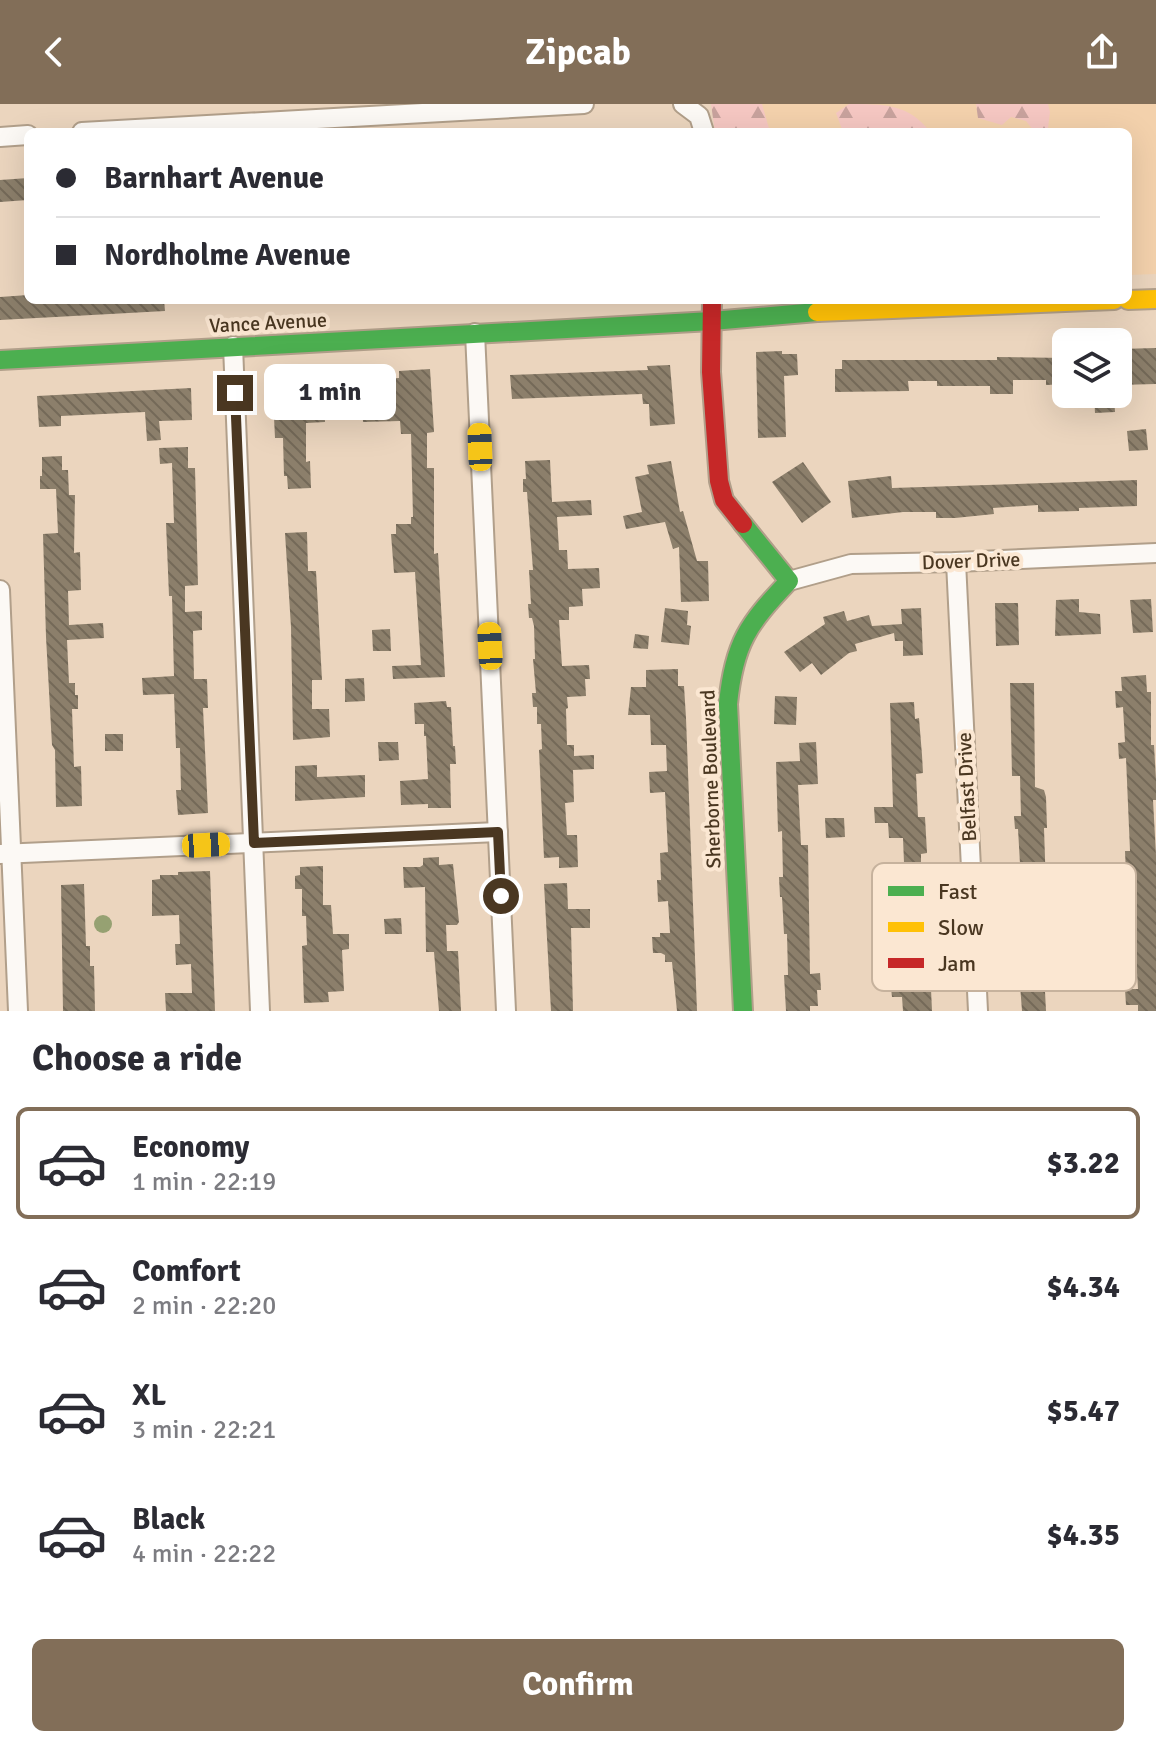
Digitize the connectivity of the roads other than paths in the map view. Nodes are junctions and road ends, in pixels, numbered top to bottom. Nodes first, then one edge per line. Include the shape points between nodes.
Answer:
1 (584, 104) edge
2 (687, 106) edge
3 (154, 128) edge
4 (703, 128) edge
5 (24, 135) edge
6 (0, 137) edge
7 (1156, 299) edge
8 (1132, 300) edge
9 (712, 304) edge
10 (1011, 304) edge
11 (712, 321) junction
12 (475, 333) junction
13 (233, 346) junction
14 (0, 360) edge
15 (1156, 553) edge
16 (956, 562) junction
17 (789, 581) junction
18 (0, 590) edge
19 (498, 832) junction
20 (254, 843) junction
21 (6, 854) edge
22 (971, 863) edge
23 (977, 991) edge
24 (18, 1011) edge
25 (260, 1011) edge
26 (506, 1011) edge
27 (743, 1011) edge
28 (978, 1011) edge

1 - 3 street
2 - 4 street
5 - 6 street
7 - 8 street
9 - 11 street
10 - 11 street, Vance Avenue
11 - 12 street, Vance Avenue
11 - 17 street via 716,460 724,500
12 - 13 street, Vance Avenue
12 - 19 street
13 - 14 street, Vance Avenue
13 - 20 street
15 - 16 street, Dover Drive
16 - 17 street, Dover Drive via 851,564
16 - 22 street, Belfast Drive
17 - 27 street, Sherborne Boulevard via 745,630 730,676
18 - 21 street
19 - 20 street
19 - 26 street
20 - 21 street
20 - 25 street
21 - 24 street
23 - 28 street, Belfast Drive

